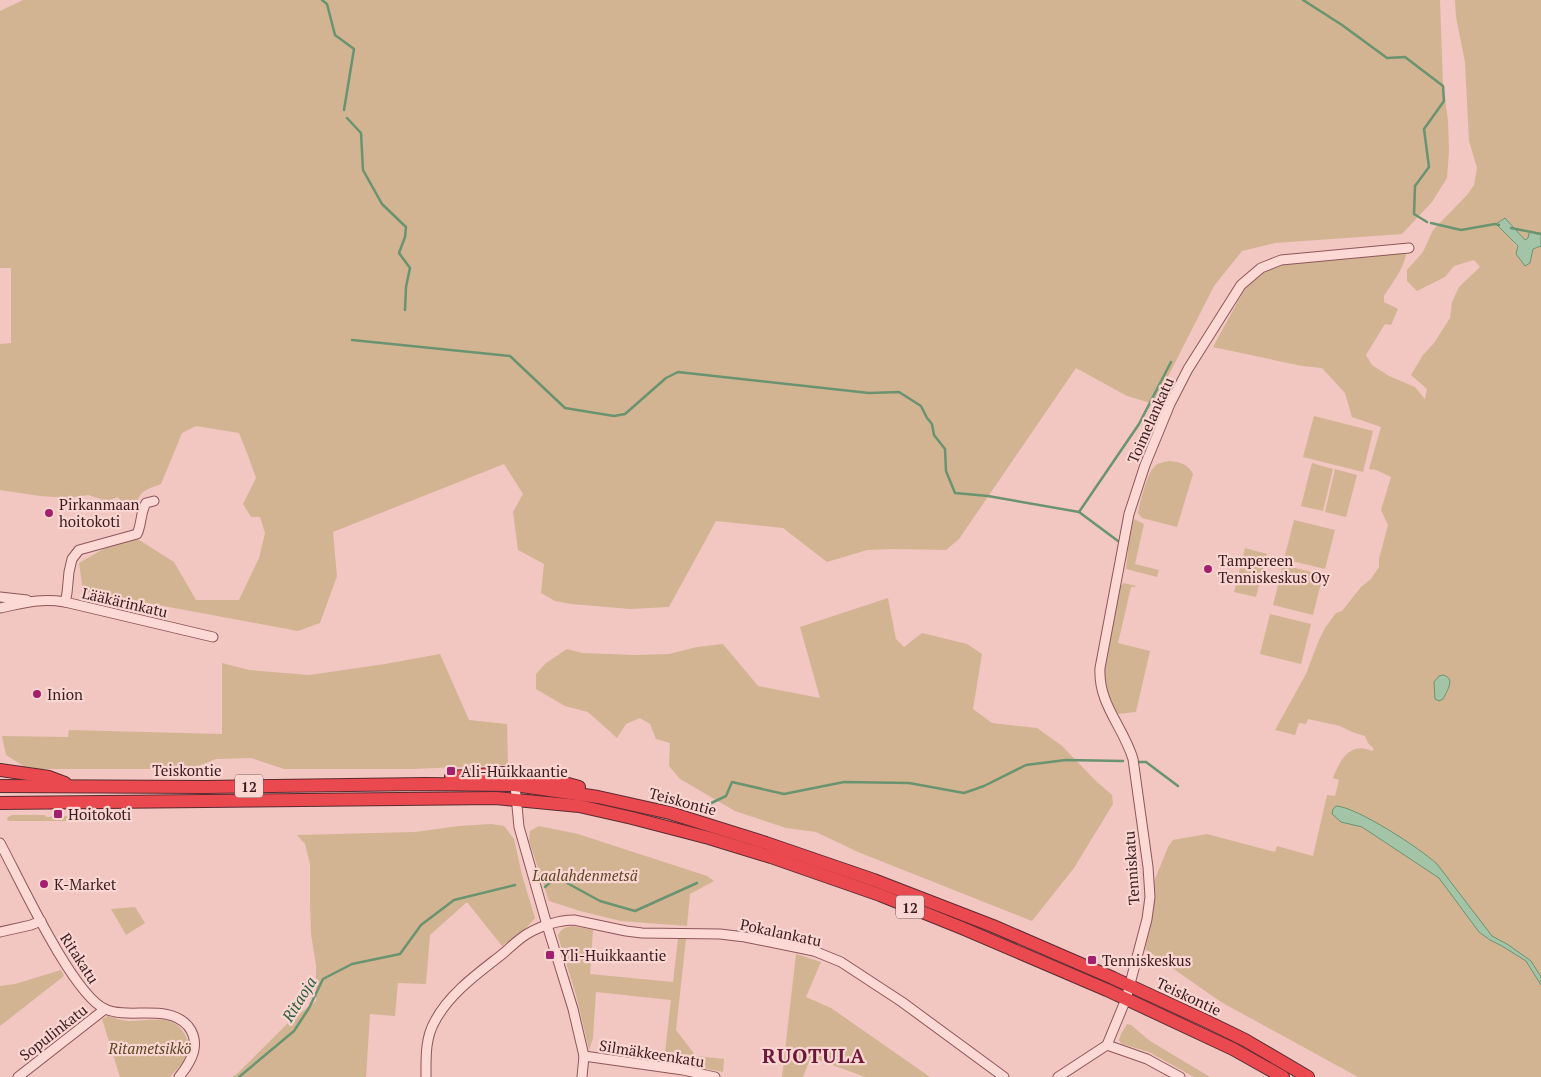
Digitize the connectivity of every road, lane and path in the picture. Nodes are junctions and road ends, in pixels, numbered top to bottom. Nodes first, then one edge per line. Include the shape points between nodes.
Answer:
1 (1409, 248) dead end
2 (154, 501) dead end
3 (0, 597) edge
4 (30, 601) junction
5 (65, 602) junction
6 (0, 608) edge
7 (213, 637) dead end
8 (1130, 747) joint
9 (0, 770) edge
10 (425, 784) junction
11 (515, 785) junction
12 (0, 786) edge
13 (72, 786) junction
14 (598, 797) junction
15 (515, 799) junction
16 (0, 803) edge
17 (0, 843) edge
18 (41, 921) junction
19 (547, 925) junction
20 (0, 932) edge
21 (1130, 986) junction
22 (1126, 999) junction
23 (105, 1009) junction
24 (1107, 1045) junction
25 (584, 1056) junction
26 (18, 1077) edge
27 (179, 1077) edge
28 (426, 1077) edge
29 (582, 1077) edge
30 (715, 1077) edge
31 (1004, 1077) edge
32 (1058, 1077) edge
33 (1180, 1077) edge
34 (1283, 1077) edge
35 (1308, 1077) edge

1 - 8 street, Toimelankatu via 1281,260 1261,268 1241,285 1188,369 1170,404 1134,494 1100,668 1101,690
2 - 5 street via 146,503 142,509 137,534 79,550 72,559
3 - 4 street, Lääkärinkatu
4 - 5 street, Lääkärinkatu
4 - 6 street, Lääkärinkatu
5 - 7 street, Lääkärinkatu
8 - 21 street, Tenniskatu via 1150,897
9 - 13 highway via 49,777
10 - 11 highway, Teiskontie / 12
10 - 13 highway, Teiskontie / 12
10 - 14 highway, 12 via 436,778 504,773 578,786
11 - 14 highway, Teiskontie / 12
11 - 15 street
12 - 13 highway, Teiskontie / 12
14 - 21 highway, Teiskontie / 12 via 670,813 874,880 993,926
15 - 16 highway, Teiskontie / 12
15 - 19 street via 519,826
15 - 22 highway, Teiskontie / 12 via 579,806 624,816 771,857 934,917
17 - 18 street, Ritakatu
18 - 20 street
18 - 23 street, Ritakatu via 81,988
19 - 25 street
19 - 28 street via 520,939 446,1005 429,1033
19 - 31 street, Pokalankatu via 574,920 642,933 741,936 814,950 841,962 902,1002
21 - 22 street
21 - 35 highway, Teiskontie / 12 via 1245,1040
22 - 24 street
22 - 34 highway, Teiskontie / 12
23 - 26 street, Sopulinkatu
23 - 27 street, Ritakatu via 127,1014 168,1014 183,1021 195,1040 195,1050 192,1060
24 - 32 street
24 - 33 street via 1147,1059
25 - 29 street
25 - 30 street, Silmäkkeenkatu

